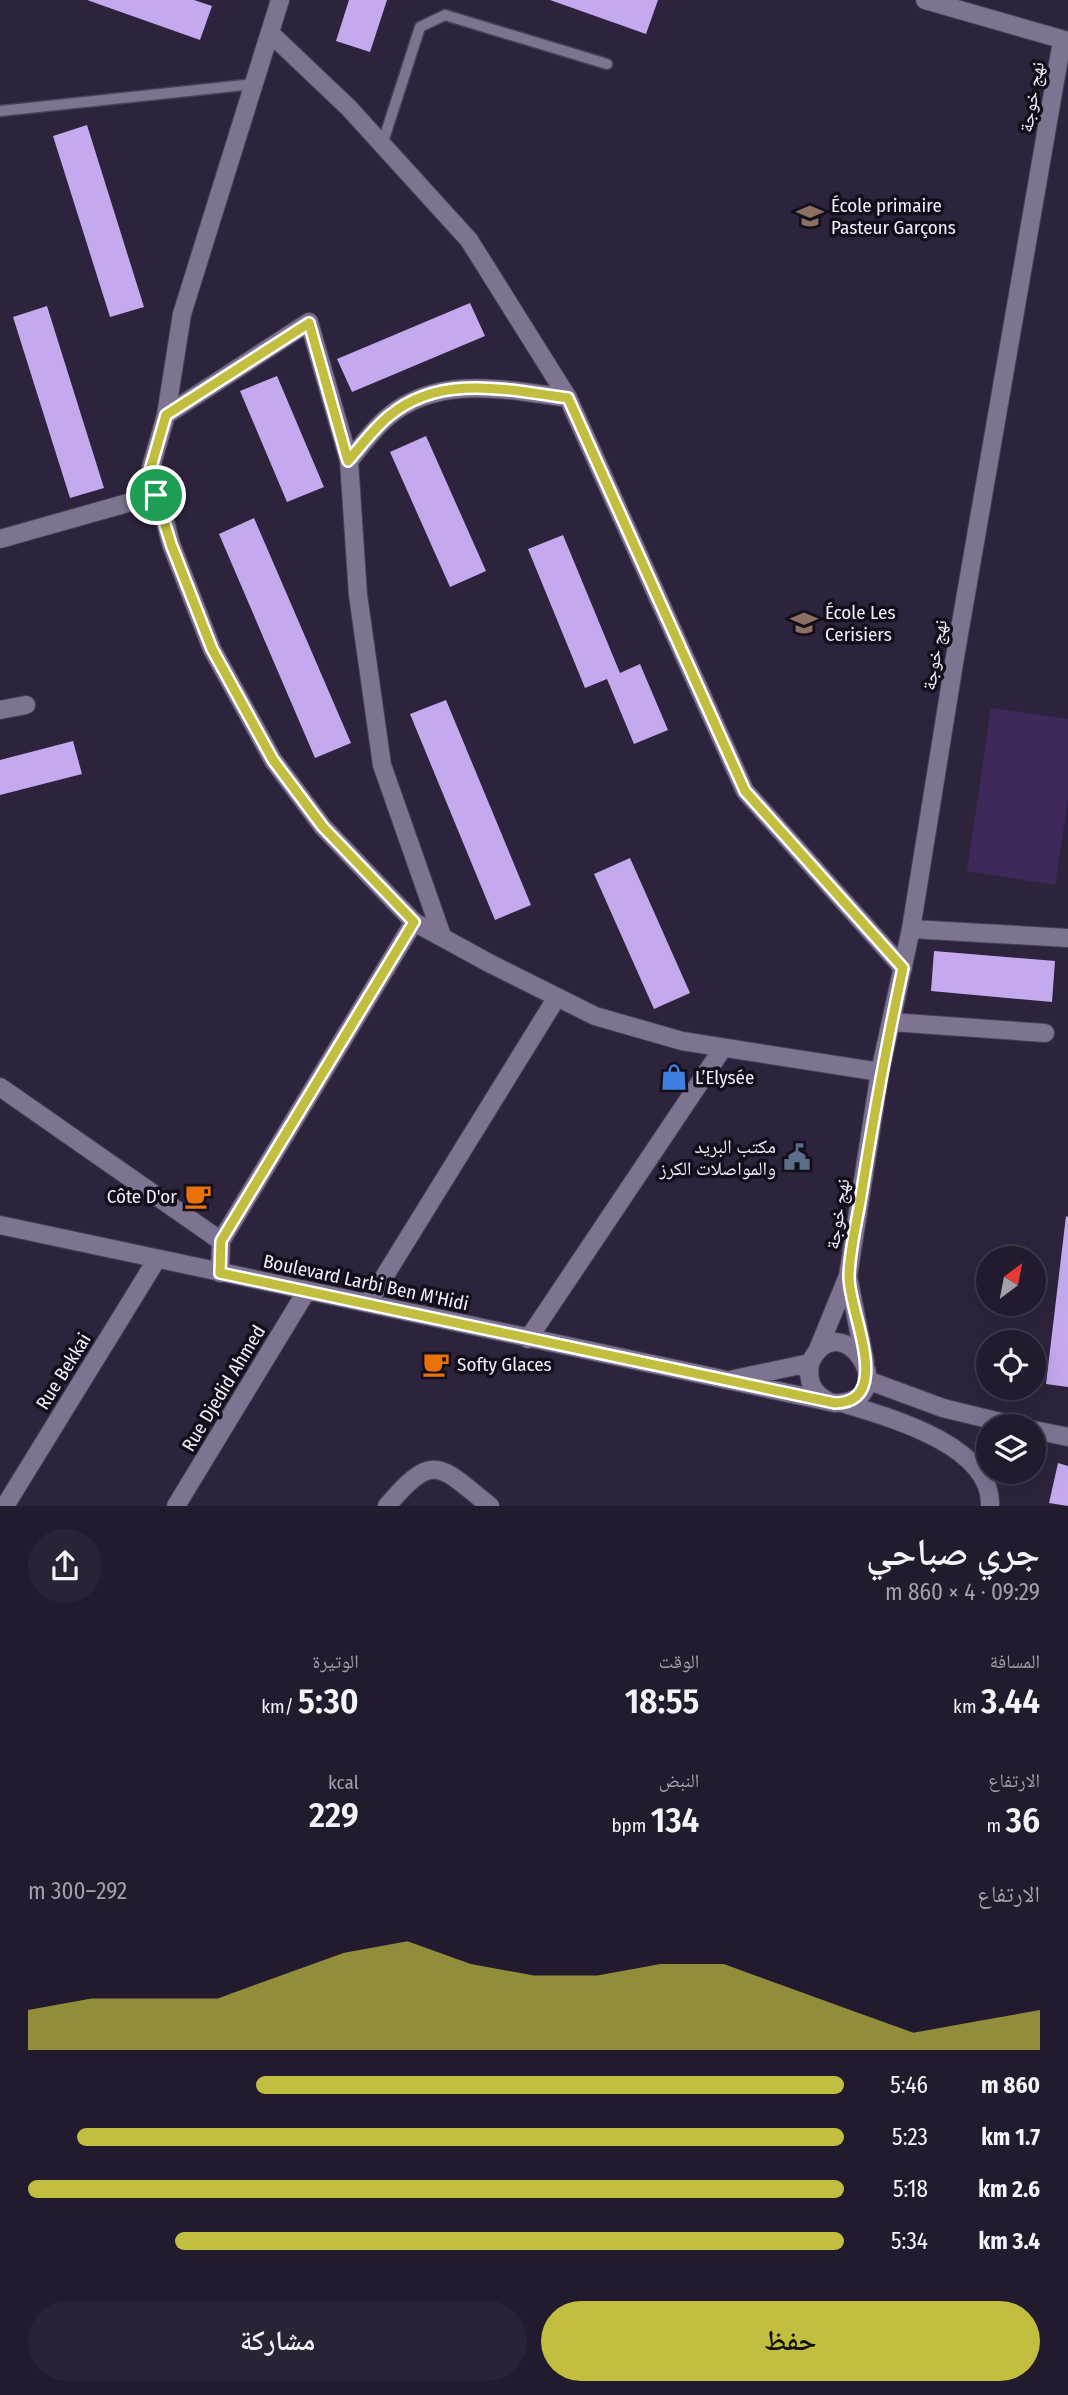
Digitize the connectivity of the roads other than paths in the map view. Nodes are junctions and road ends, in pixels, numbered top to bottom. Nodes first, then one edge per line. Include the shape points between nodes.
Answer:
1 (280, 0) edge
2 (925, 0) edge
3 (952, 4) edge
4 (270, 33) junction
5 (1065, 41) edge
6 (607, 65) dead end
7 (254, 83) junction
8 (0, 111) edge
9 (382, 145) junction
10 (568, 398) junction
11 (166, 415) junction
12 (348, 461) junction
13 (156, 495) junction
14 (0, 540) edge
15 (26, 705) dead end
16 (0, 710) edge
17 (414, 922) junction
18 (911, 929) junction
19 (442, 936) junction
20 (1068, 938) edge
21 (903, 968) junction
22 (557, 997) junction
23 (891, 1022) junction
24 (1045, 1033) dead end
25 (723, 1048) junction
26 (880, 1072) junction
27 (0, 1087) edge
28 (0, 1225) edge
29 (221, 1241) junction
30 (157, 1259) junction
31 (220, 1273) junction
32 (848, 1276) junction
33 (306, 1292) junction
34 (368, 1303) junction
35 (528, 1339) junction
36 (813, 1358) junction
37 (866, 1371) junction
38 (723, 1381) junction
39 (835, 1402) junction
40 (976, 1416) edge
41 (1046, 1432) edge
42 (1068, 1437) edge
43 (990, 1505) edge
44 (2, 1506) edge
45 (176, 1506) edge
46 (387, 1506) edge
47 (490, 1506) edge

1 - 4 street
2 - 3 street
3 - 5 street
4 - 7 street
4 - 9 street
5 - 18 street, نهج خوجة
6 - 9 lane via 446,15 420,27
7 - 8 lane
7 - 11 street via 182,314
9 - 10 street via 469,240
10 - 12 street via 460,386 423,397 389,416
10 - 21 street via 745,791
11 - 12 street via 309,323
11 - 13 street via 151,467
12 - 19 street via 358,594 382,765
13 - 14 street
13 - 17 street via 212,649 273,760 323,827
15 - 16 street
17 - 19 street
17 - 29 street
18 - 20 street
18 - 21 street, نهج خوجة
19 - 22 street
21 - 23 street, نهج خوجة
22 - 25 street via 595,1016
22 - 34 street
23 - 24 street
23 - 26 street, نهج خوجة
25 - 26 street
25 - 35 street
26 - 32 street, نهج خوجة
27 - 29 street
28 - 30 street, Boulevard Larbi Ben M'Hidi
29 - 31 street
30 - 31 street, Boulevard Larbi Ben M'Hidi
30 - 44 street, Rue Bekkai
31 - 33 street, Boulevard Larbi Ben M'Hidi
32 - 36 street, نهج خوجة
32 - 37 street, نهج خوجة
33 - 34 street, Boulevard Larbi Ben M'Hidi
33 - 45 street, Rue Djedid Ahmed
34 - 35 street, Boulevard Larbi Ben M'Hidi
35 - 38 street, Boulevard Larbi Ben M'Hidi
36 - 37 street via 828,1345 844,1344 860,1354
36 - 38 street
36 - 39 street via 809,1381 820,1397
37 - 39 street via 858,1395
37 - 40 street via 943,1408
38 - 39 street, Boulevard Larbi Ben M'Hidi
39 - 43 street, Boulevard Larbi Ben M'Hidi via 894,1419 953,1448 981,1472
41 - 42 street
46 - 47 street via 408,1482 433,1468 449,1473

